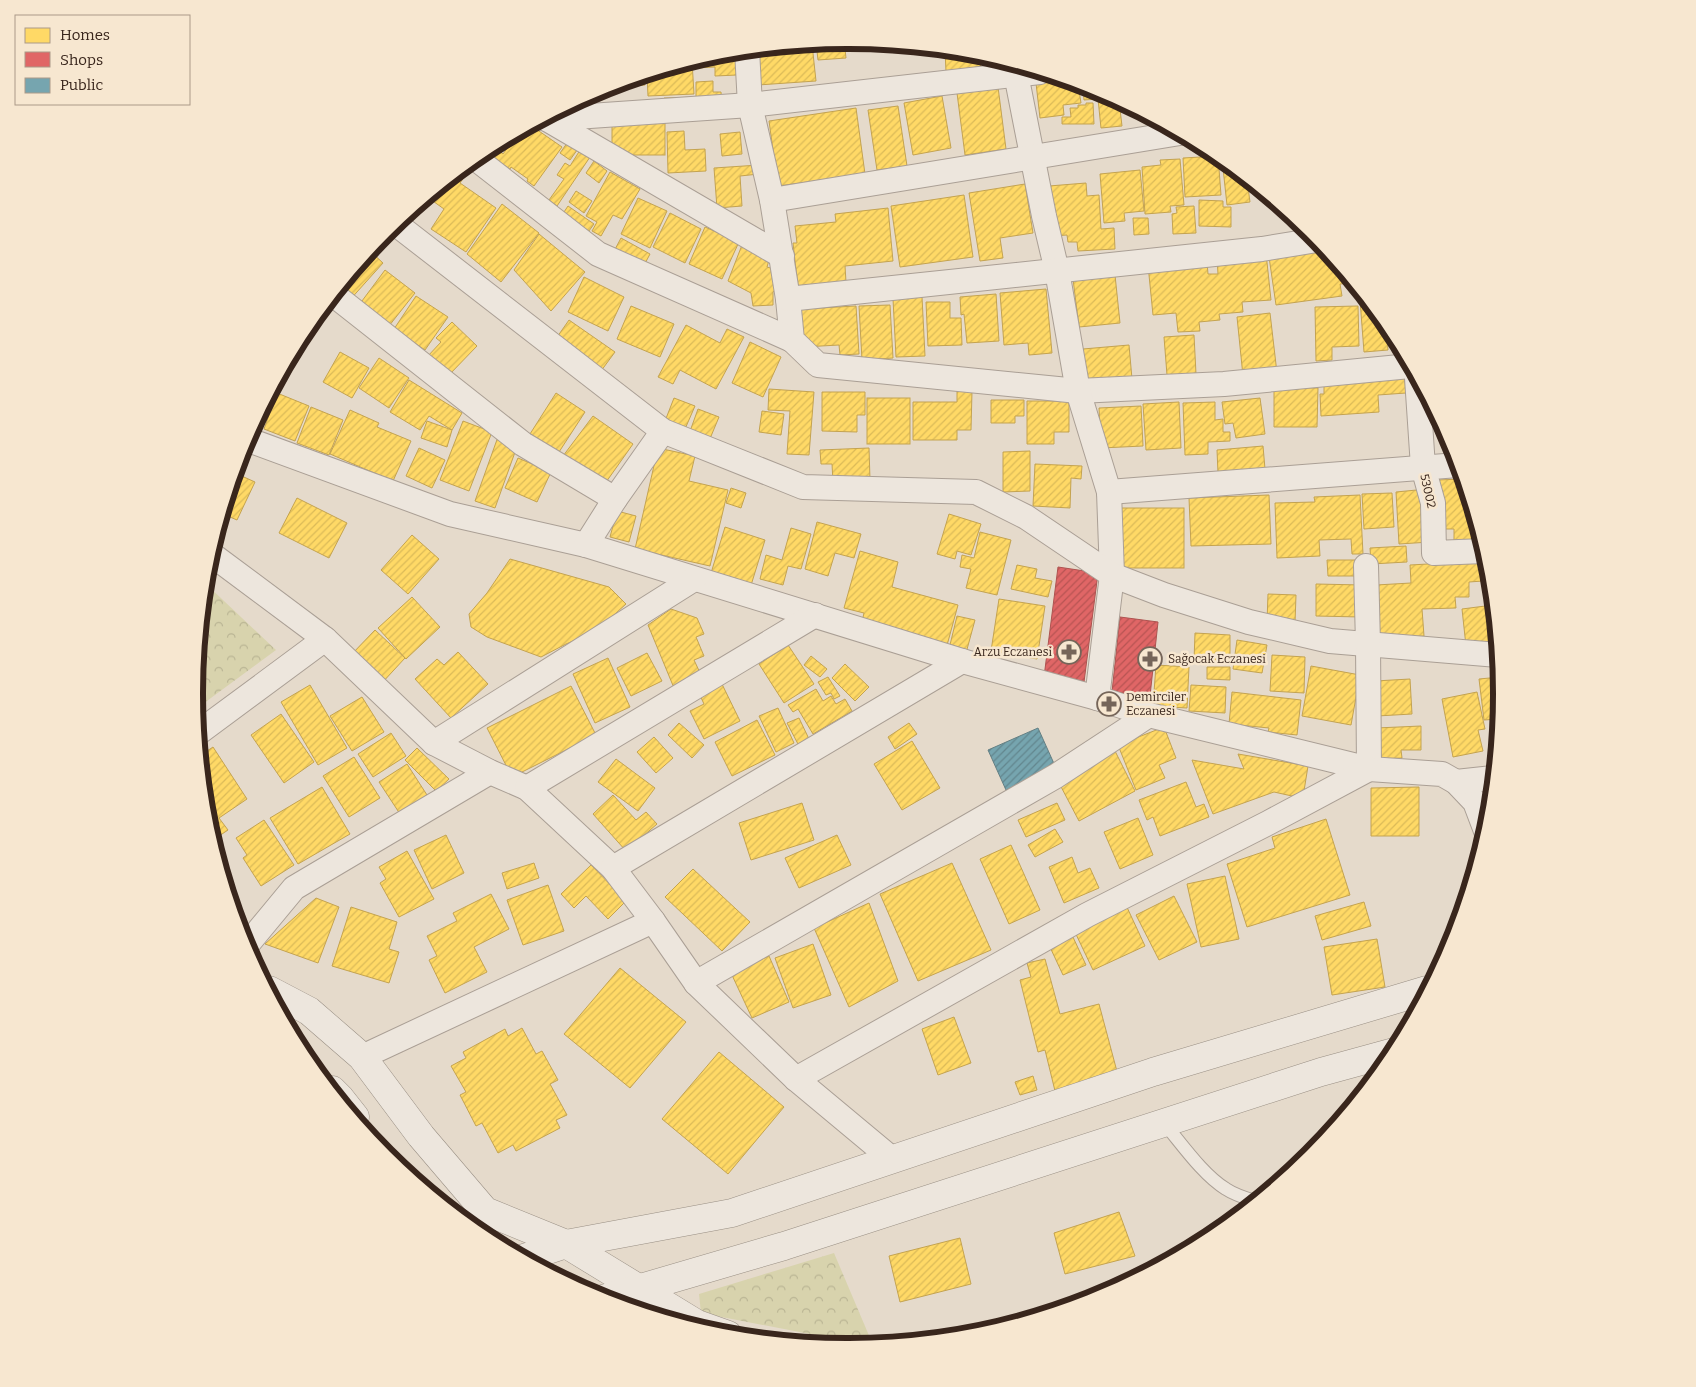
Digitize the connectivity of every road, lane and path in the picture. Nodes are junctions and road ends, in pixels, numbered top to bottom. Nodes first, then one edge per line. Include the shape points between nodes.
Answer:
1 (747, 57) edge
2 (1012, 70) edge
3 (1015, 71) edge
4 (750, 105) junction
5 (559, 117) edge
6 (551, 121) edge
7 (1170, 135) edge
8 (1033, 158) junction
9 (482, 163) edge
10 (772, 200) junction
11 (402, 229) edge
12 (1307, 242) edge
13 (782, 256) junction
14 (1058, 271) junction
15 (338, 298) edge
16 (788, 299) junction
17 (792, 340) junction
18 (1403, 367) edge
19 (1078, 391) junction
20 (1418, 393) edge
21 (663, 431) junction
22 (254, 443) edge
23 (1451, 465) edge
24 (1423, 467) junction
25 (1109, 492) junction
26 (615, 499) junction
27 (586, 545) junction
28 (1476, 551) edge
29 (218, 559) edge
30 (1366, 566) dead end
31 (1112, 575) junction
32 (694, 579) junction
33 (814, 615) junction
34 (325, 639) junction
35 (1368, 644) junction
36 (1491, 654) edge
37 (962, 661) junction
38 (1097, 698) junction
39 (1148, 715) junction
40 (205, 728) edge
41 (434, 743) junction
42 (1369, 769) junction
43 (490, 772) junction
44 (1487, 779) edge
45 (1456, 782) junction
46 (527, 788) junction
47 (1480, 816) edge
48 (613, 868) junction
49 (653, 921) junction
50 (252, 939) edge
51 (696, 984) junction
52 (1419, 992) edge
53 (279, 995) edge
54 (1382, 1055) edge
55 (362, 1057) junction
56 (796, 1079) junction
57 (1164, 1123) junction
58 (892, 1159) junction
59 (1247, 1199) edge
60 (566, 1244) junction
61 (532, 1255) edge
62 (637, 1288) junction
63 (616, 1295) edge
64 (685, 1317) edge

1 - 4 street
2 - 4 street
3 - 8 street
4 - 5 street
4 - 10 street
6 - 13 street
7 - 8 street
8 - 10 street
8 - 14 street
9 - 17 street via 598,254
10 - 13 street
11 - 21 street
12 - 14 street
13 - 16 street
14 - 16 street
14 - 19 street
15 - 26 street via 523,444
16 - 17 street
17 - 19 street via 818,365
18 - 19 street via 1224,384
19 - 25 street
20 - 24 street, 53002
21 - 26 street
21 - 31 street via 804,487 976,492 1026,517
22 - 27 street via 450,514
23 - 24 street
24 - 25 street
24 - 28 street, 53002 via 1433,503 1434,553
25 - 31 street
26 - 27 street
27 - 32 street
29 - 34 street
30 - 35 street
31 - 35 street via 1249,622 1330,641
31 - 38 street
32 - 33 street
32 - 41 street
33 - 37 street
33 - 46 street
34 - 40 street
34 - 41 street
35 - 36 street
35 - 42 street
37 - 38 street
37 - 48 street
38 - 39 street
39 - 42 street
39 - 51 street via 1056,776
41 - 43 street
42 - 45 street via 1442,774
42 - 56 street via 1087,915
43 - 46 street
43 - 50 street via 294,888
44 - 45 street
45 - 47 street via 1475,802
46 - 48 street
48 - 49 street
49 - 51 street
49 - 55 street
51 - 56 street
52 - 58 main road via 1153,1072
53 - 55 main road via 309,1010
54 - 57 main road
55 - 60 main road via 421,1136 486,1211
56 - 58 street
57 - 59 lane via 1212,1178
57 - 62 main road via 784,1246
58 - 60 main road via 732,1213
60 - 61 main road
60 - 62 main road
62 - 63 main road
62 - 64 main road

